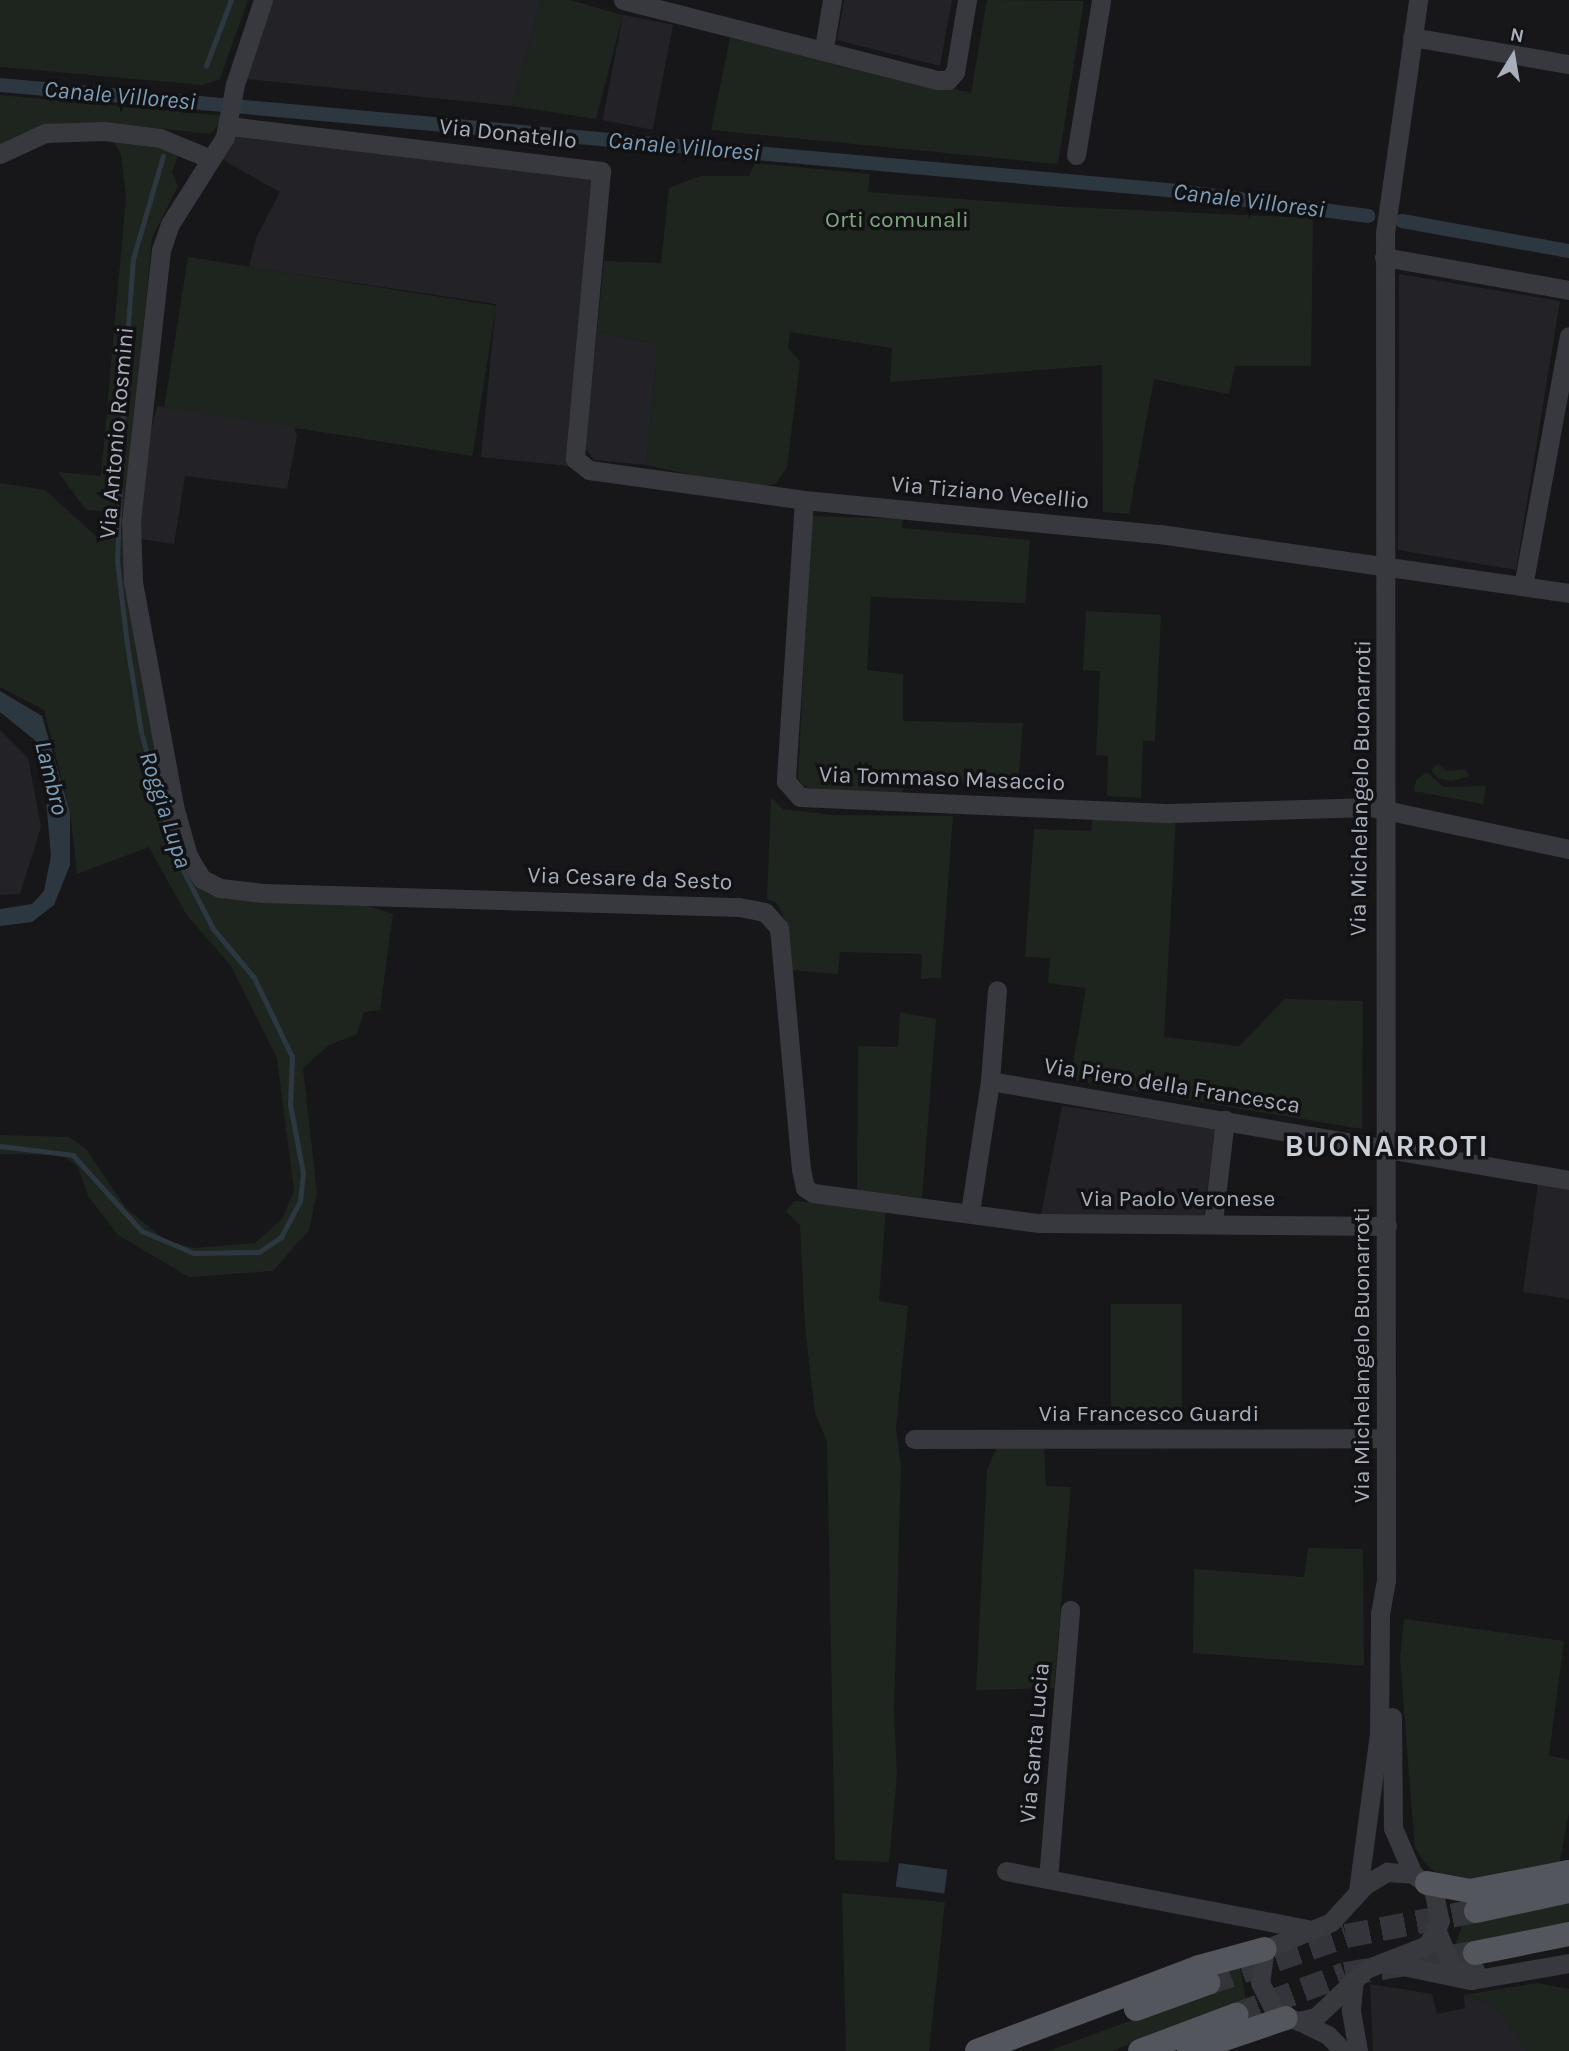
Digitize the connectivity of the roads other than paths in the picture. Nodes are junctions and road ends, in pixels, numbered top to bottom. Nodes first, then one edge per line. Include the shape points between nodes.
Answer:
1 (263, 0) edge
2 (623, 0) edge
3 (832, 0) edge
4 (967, 0) edge
5 (1101, 0) edge
6 (1418, 0) edge
7 (1412, 37) junction
8 (824, 48) junction
9 (1569, 64) edge
10 (230, 120) junction
11 (0, 154) edge
12 (1076, 155) dead end
13 (211, 159) junction
14 (1384, 257) junction
15 (1569, 290) edge
16 (1569, 336) edge
17 (589, 470) joint
18 (804, 500) junction
19 (1386, 564) junction
20 (1523, 586) junction
21 (1569, 593) edge
22 (1385, 811) junction
23 (1569, 849) edge
24 (202, 879) joint
25 (997, 990) dead end
26 (990, 1081) junction
27 (1224, 1121) junction
28 (1387, 1147) junction
29 (1569, 1180) edge
30 (813, 1193) joint
31 (970, 1212) junction
32 (1213, 1222) junction
33 (1387, 1226) junction
34 (1385, 1438) junction
35 (914, 1439) dead end
36 (1386, 1580) junction
37 (1070, 1610) dead end
38 (1006, 1871) dead end
39 (1569, 1872) edge
40 (1048, 1879) junction
41 (1420, 1879) junction
42 (1359, 1891) junction
43 (1569, 1891) edge
44 (1476, 1911) tunnel mouth
45 (1249, 1921) junction
46 (1312, 1930) junction
47 (1437, 1931) junction
48 (1569, 1934) edge
49 (1267, 1947) junction
50 (1569, 1952) edge
51 (1380, 1962) junction
52 (1468, 1962) junction
53 (1569, 1963) edge
54 (1525, 1971) junction
55 (1569, 1975) edge
56 (1354, 1980) junction
57 (1208, 1983) tunnel mouth
58 (1236, 2015) tunnel mouth
59 (1292, 2019) junction
60 (977, 2051) edge
61 (1023, 2051) edge
62 (1140, 2051) edge
63 (1189, 2051) edge
64 (1343, 2051) edge
65 (1358, 2051) edge

1 - 10 street via 233,93
2 - 8 street
3 - 8 street
4 - 8 street via 956,72 948,80
5 - 12 street
6 - 7 street, Via Michelangelo Buonarroti
7 - 9 street
7 - 14 street, Via Michelangelo Buonarroti
10 - 13 street, Via Antonio Rosmini
10 - 17 street, Via Donatello via 601,172 575,459
11 - 13 street via 45,133 91,131 160,138
13 - 24 street, Via Antonio Rosmini via 170,224 161,250 131,522 133,582 174,806 187,856
14 - 15 street
14 - 19 street, Via Michelangelo Buonarroti
16 - 20 street
17 - 18 street, Via Tiziano Vecellio
18 - 19 street, Via Tiziano Vecellio via 1082,525
18 - 22 street, Via Tommaso Masaccio via 786,781 800,797 1171,813
19 - 20 street, Via Tiziano Vecellio
19 - 22 street, Via Michelangelo Buonarroti
20 - 21 street, Via Tiziano Vecellio
22 - 23 street, Via Tommaso Masaccio
22 - 28 street, Via Michelangelo Buonarroti
24 - 30 street, Via Cesare da Sesto via 220,888 263,893 739,907 765,912 779,928 801,1169 805,1188
25 - 26 street
26 - 27 street, Via Piero della Francesca
26 - 31 street
27 - 28 street, Via Piero della Francesca
27 - 32 street
28 - 29 street, Via Piero della Francesca
28 - 33 street, Via Michelangelo Buonarroti
30 - 31 street, Via Paolo Veronese
31 - 32 street, Via Paolo Veronese via 1039,1223
32 - 33 street, Via Paolo Veronese
33 - 34 street, Via Michelangelo Buonarroti
34 - 35 street, Via Francesco Guardi
34 - 36 street, Via Michelangelo Buonarroti
36 - 41 street, Via Michelangelo Buonarroti via 1392,1615 1393,1828
36 - 42 street, Via Michelangelo Buonarroti via 1380,1615 1379,1733
37 - 40 street, Via Santa Lucia
38 - 40 street
39 - 41 main road via 1470,1891
40 - 45 street
41 - 42 street via 1387,1872
41 - 47 street, Via Michelangelo Buonarroti via 1440,1910
42 - 46 street via 1337,1917
43 - 44 main road
45 - 46 street
45 - 49 street via 1263,1930
46 - 49 street
47 - 51 street via 1419,1951
47 - 52 street, Via Michelangelo Buonarroti via 1451,1965
48 - 52 main road
49 - 59 street via 1259,1969 1261,1991 1270,2007
49 - 60 main road via 1199,1967
50 - 52 street
51 - 54 street via 1459,1980
51 - 56 street
53 - 54 street
54 - 55 street
56 - 59 street via 1327,2011
56 - 65 street via 1351,2011
57 - 61 main road
58 - 62 main road
59 - 63 main road
59 - 64 street via 1328,2035

